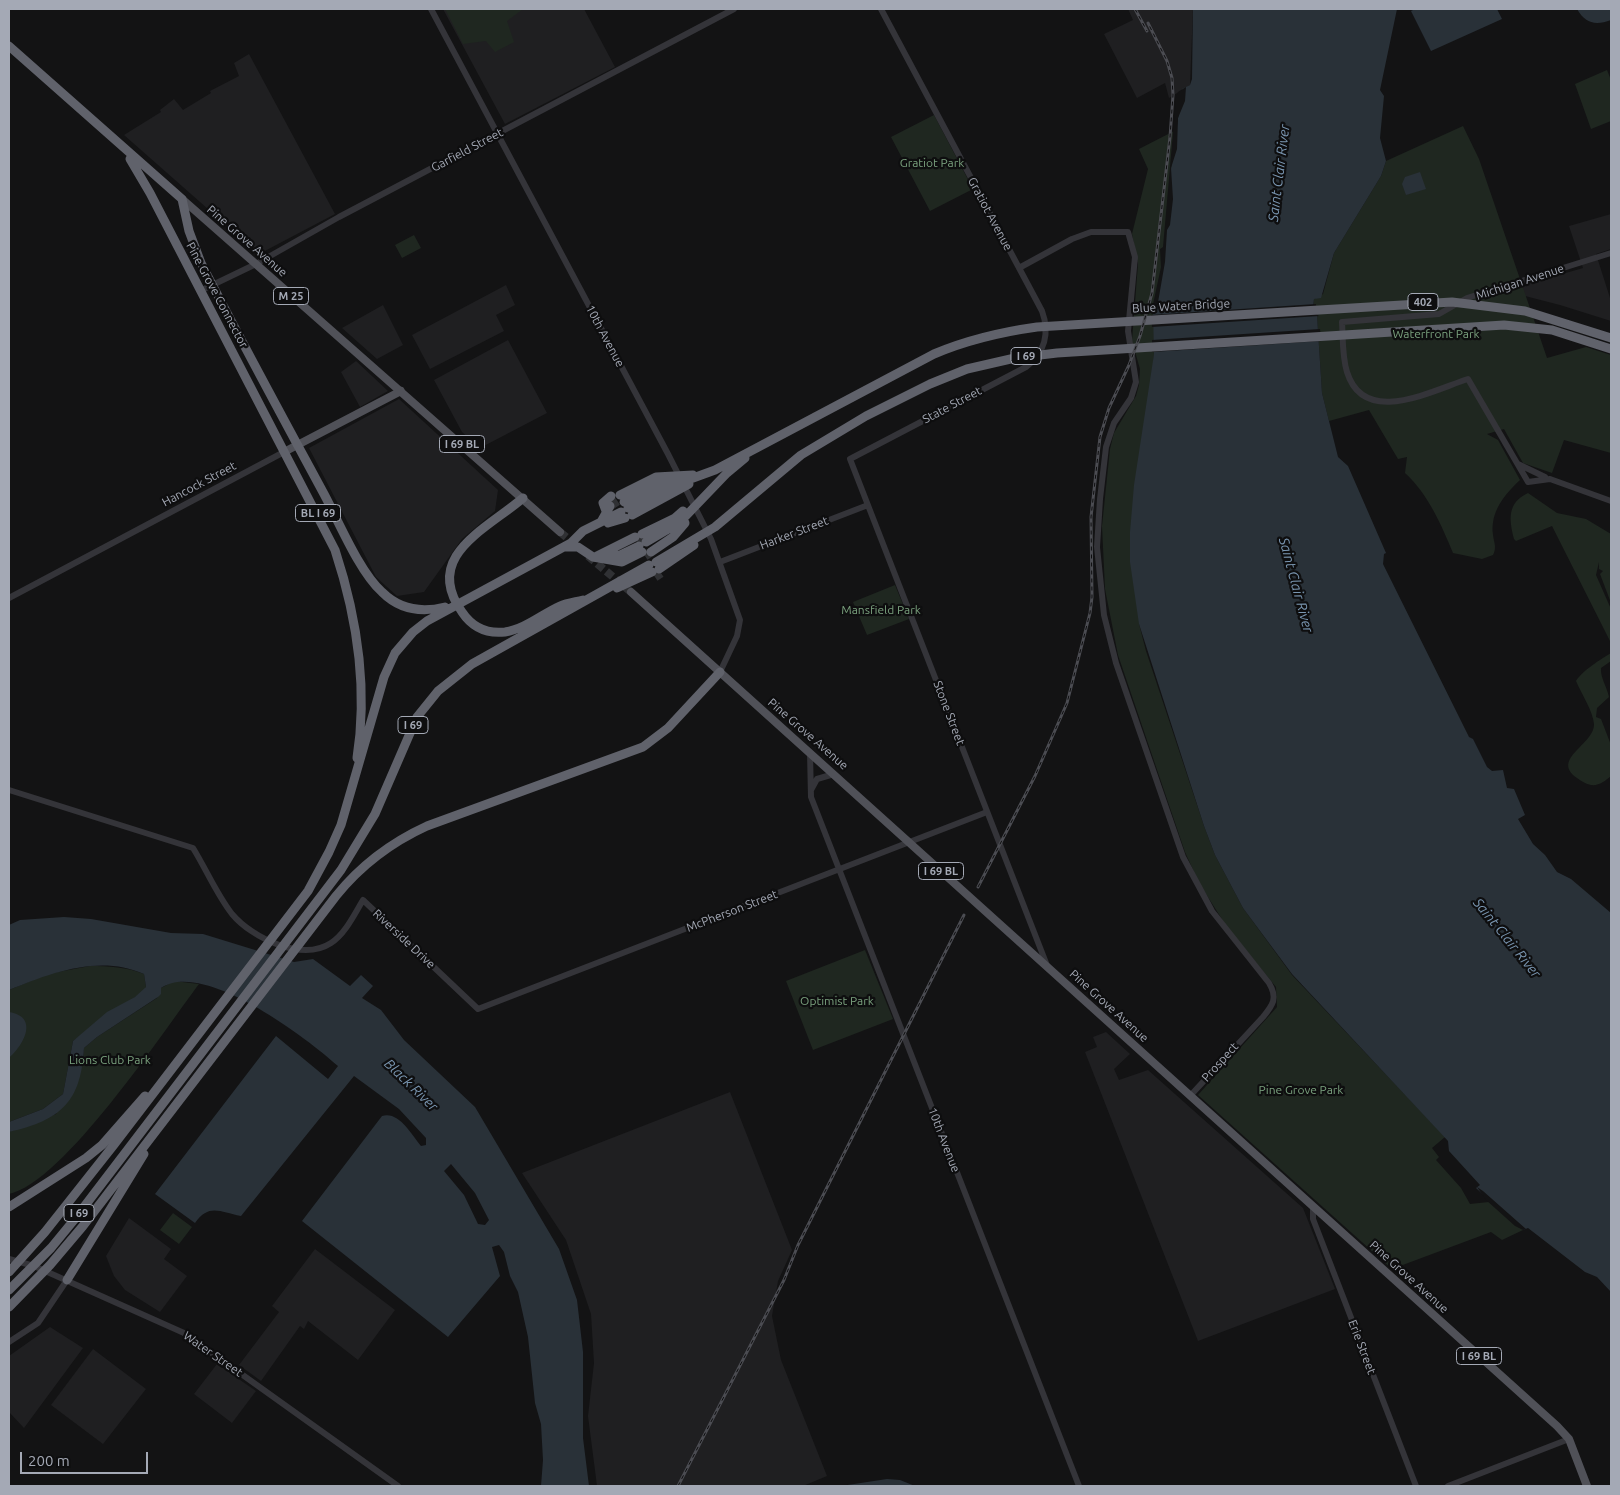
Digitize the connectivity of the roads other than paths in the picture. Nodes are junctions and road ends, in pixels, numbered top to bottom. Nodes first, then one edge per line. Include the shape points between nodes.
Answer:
1 (431, 9) edge
2 (734, 9) edge
3 (881, 9) edge
4 (9, 46) edge
5 (498, 134) junction
6 (125, 151) junction
7 (182, 199) junction
8 (1611, 253) edge
9 (256, 264) junction
10 (1019, 268) junction
11 (212, 286) junction
12 (200, 291) junction
13 (1231, 316) joint
14 (1611, 338) edge
15 (1045, 342) joint
16 (1226, 343) joint
17 (1611, 349) edge
18 (401, 391) junction
19 (772, 439) junction
20 (297, 445) junction
21 (284, 452) junction
22 (850, 458) joint
23 (1517, 463) junction
24 (692, 476) junction
25 (1550, 479) junction
26 (672, 481) junction
27 (523, 498) junction
28 (1611, 501) edge
29 (868, 505) junction
30 (615, 510) junction
31 (688, 512) junction
32 (724, 521) junction
33 (560, 532) tunnel mouth
34 (698, 538) junction
35 (560, 548) junction
36 (649, 556) junction
37 (597, 557) junction
38 (720, 562) junction
39 (606, 591) junction
40 (631, 592) tunnel mouth
41 (9, 598) edge
42 (448, 607) junction
43 (720, 672) junction
44 (810, 753) junction
45 (834, 774) junction
46 (9, 790) edge
47 (810, 793) junction
48 (348, 799) junction
49 (987, 812) junction
50 (908, 842) junction
51 (838, 870) junction
52 (1048, 968) junction
53 (478, 1009) joint
54 (1190, 1096) junction
55 (125, 1124) junction
56 (154, 1134) junction
57 (9, 1207) edge
58 (1313, 1207) junction
59 (9, 1259) edge
60 (9, 1272) edge
61 (67, 1280) junction
62 (9, 1290) edge
63 (9, 1307) edge
64 (9, 1342) edge
65 (1569, 1439) junction
66 (398, 1486) edge
67 (1079, 1486) edge
68 (1416, 1486) edge
69 (1448, 1486) edge
70 (1587, 1486) edge

1 - 5 street, 10th Avenue
2 - 5 street, Garfield Street
3 - 10 street, Gratiot Avenue
4 - 6 highway, Pine Grove Avenue / M 25
5 - 9 street, Garfield Street via 338,217
5 - 38 street, 10th Avenue via 668,454
6 - 7 highway, Pine Grove Avenue / M 25
6 - 12 highway, Pine Grove Connector
7 - 9 main road, Pine Grove Avenue / M 25
7 - 11 highway, Pine Grove Connector via 193,244
8 - 23 street, Michigan Avenue via 1467,298 1439,314 1342,322 1347,371 1352,383 1364,396 1391,403 1468,379
9 - 11 street, Garfield Street
9 - 18 main road, Pine Grove Avenue / M 25
10 - 15 street, Gratiot Avenue via 1042,311 1046,324
10 - 54 street, Prospect via 1092,232 1128,232 1133,251 1135,267 1128,331 1136,373 1134,388 1110,433 1100,499 1098,558 1106,622 1116,663 1183,858 1212,911 1269,983 1274,995 1271,1008
11 - 12 street, Garfield Street
11 - 20 highway, Pine Grove Connector
12 - 21 highway, Pine Grove Connector
13 - 14 highway, Blue Water Bridge / 402 via 1458,302 1525,311
13 - 19 highway, Blue Water Bridge / I 69 via 1036,327 981,337 934,354
15 - 22 street, State Street via 1036,359 1026,366
16 - 17 highway, 402 via 1504,325 1552,330
16 - 32 highway, I 69 via 1037,355 984,364 941,379 820,442 784,468
18 - 20 main road, Hancock Street
18 - 27 main road, Pine Grove Avenue / I 69 BL
19 - 24 highway, I 69 via 712,471
19 - 31 highway, I 69 via 739,463
20 - 21 main road, Hancock Street
20 - 42 highway, Pine Grove Connector via 371,579 389,598 416,610
21 - 41 street, Hancock Street
21 - 48 highway, BL I 69 via 331,539 345,579 357,636 361,694 358,750
22 - 29 street, Stone Street
23 - 25 street
23 - 25 street via 1528,482
24 - 26 highway, I 69
24 - 26 highway, I 69
25 - 28 street
26 - 30 highway, I 69
26 - 30 highway, I 69 via 653,474
27 - 33 main road, Pine Grove Avenue / I 69 BL
27 - 39 highway via 465,544 453,561 450,592 466,619 488,631 512,630 563,605
29 - 38 street, Harker Street
29 - 49 street, Stone Street
30 - 35 highway, I 69
31 - 36 highway, I 69 via 673,537
31 - 36 highway, I 69 via 675,518
32 - 34 highway
32 - 34 highway, I 69
34 - 36 highway, I 69
34 - 36 highway via 686,552
35 - 37 highway, I 69 via 578,547
35 - 42 highway, I 69
36 - 37 highway, I 69
36 - 37 highway, I 69 via 622,562
36 - 39 highway, I 69
36 - 39 highway via 632,586
38 - 43 street, 10th Avenue via 740,620 737,636
39 - 62 highway, I 69 via 472,664 445,684 426,705 411,728 366,831 303,920 56,1241
40 - 43 main road, Pine Grove Avenue / I 69 BL
42 - 48 highway, I 69 via 420,626 395,653 381,685
43 - 44 main road, Pine Grove Avenue / I 69 BL
43 - 56 highway via 668,728 643,747 442,820 399,840 354,876
44 - 45 main road, Pine Grove Avenue / I 69 BL
44 - 47 street, 10th Avenue
45 - 47 street via 817,779
45 - 50 main road, Pine Grove Avenue / I 69 BL
46 - 53 street, Riverside Drive via 193,848 236,917 253,931 282,945 307,950 328,945 342,932 362,900
47 - 51 street, 10th Avenue
48 - 55 highway, I 69 via 329,852 308,891
49 - 50 street, McPherson Street
49 - 52 street, Stone Street
50 - 51 street, McPherson Street
50 - 52 main road, Pine Grove Avenue / I 69 BL
51 - 53 street, McPherson Street
51 - 67 street, 10th Avenue
52 - 54 main road, Pine Grove Avenue / I 69 BL
54 - 58 main road, Pine Grove Avenue / I 69 BL
55 - 57 highway via 79,1164
55 - 60 highway, I 69 via 45,1232
56 - 61 highway
56 - 63 highway via 63,1250
58 - 65 main road, Pine Grove Avenue / I 69 BL
58 - 68 street, Erie Street via 1313,1218
59 - 61 street, Water Street
61 - 64 street via 38,1323
61 - 66 street, Water Street via 184,1333
65 - 69 street
65 - 70 main road, I 69 BL

